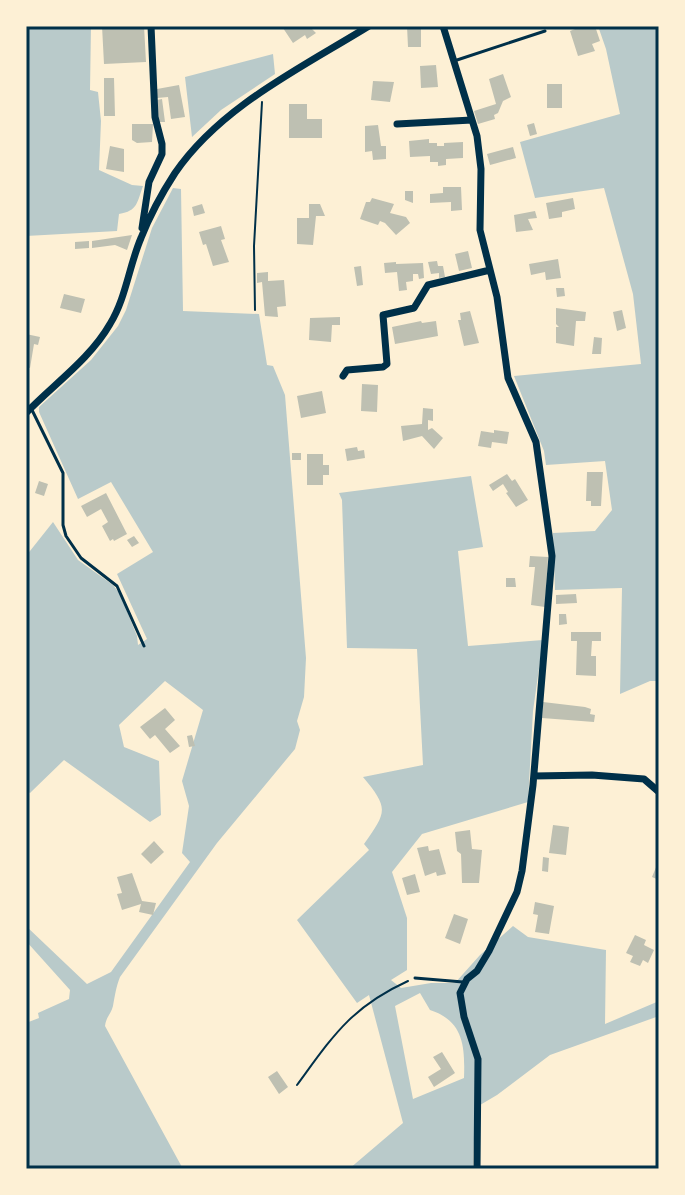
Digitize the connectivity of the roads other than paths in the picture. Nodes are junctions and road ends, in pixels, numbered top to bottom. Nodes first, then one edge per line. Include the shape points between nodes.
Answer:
1 (151, 26) edge
2 (369, 26) edge
3 (443, 26) edge
4 (545, 31) dead end
5 (454, 62) junction
6 (472, 120) junction
7 (397, 124) dead end
8 (140, 239) junction
9 (490, 270) junction
10 (343, 376) dead end
11 (28, 410) edge
12 (144, 646) dead end
13 (534, 776) junction
14 (659, 792) edge
15 (415, 978) road end
16 (465, 982) junction
17 (477, 1169) edge

1 - 8 street via 162,154 149,182
2 - 8 street via 229,116 188,157
3 - 5 street
4 - 5 lane
5 - 6 street
6 - 7 street
6 - 9 street via 481,169 480,230
8 - 11 street via 110,326
9 - 10 street via 436,281 423,290 414,308 383,315 387,364 347,370
9 - 13 street via 508,378 536,442 552,556
11 - 12 lane via 63,473 66,536 81,558 117,586
13 - 14 street via 644,779
13 - 16 street via 517,892 489,951
15 - 16 lane
16 - 17 street via 460,993 479,1071

